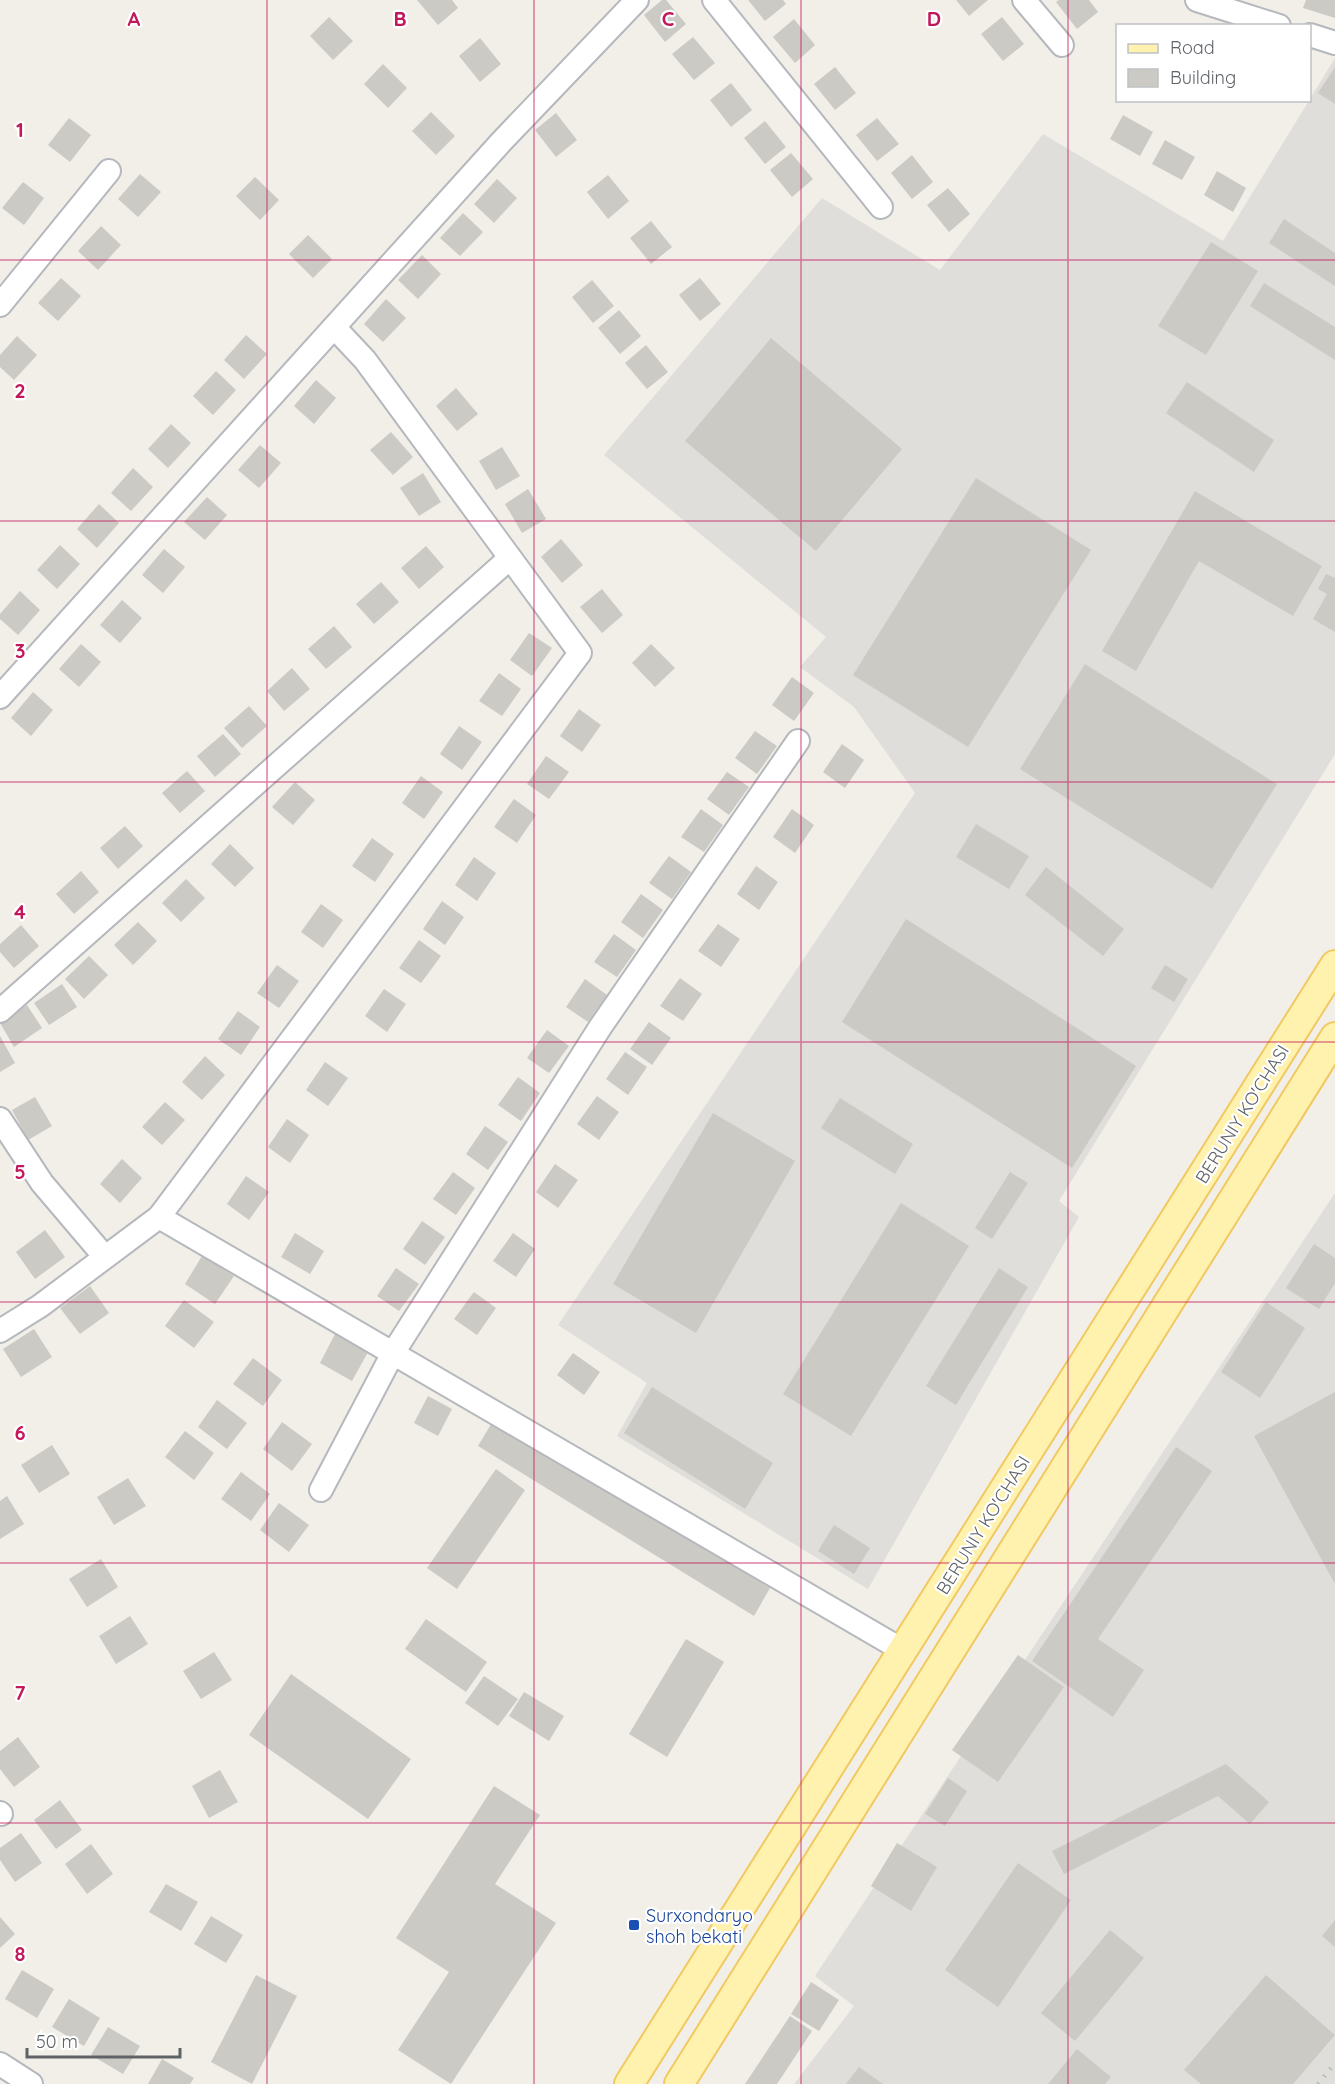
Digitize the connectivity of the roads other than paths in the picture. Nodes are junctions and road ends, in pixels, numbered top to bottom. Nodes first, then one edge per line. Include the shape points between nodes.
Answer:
1 (637, 0) edge
2 (714, 0) edge
3 (1024, 0) edge
4 (1197, 0) edge
5 (1273, 24) edge
6 (1311, 35) edge
7 (1335, 43) edge
8 (1062, 45) dead end
9 (109, 171) dead end
10 (880, 207) dead end
11 (0, 306) edge
12 (333, 327) junction
13 (510, 558) junction
14 (0, 698) edge
15 (798, 741) dead end
16 (1335, 965) edge
17 (0, 1011) edge
18 (1335, 1037) edge
19 (0, 1119) edge
20 (159, 1217) junction
21 (104, 1256) junction
22 (0, 1331) edge
23 (393, 1353) junction
24 (321, 1490) dead end
25 (904, 1651) junction
26 (720, 1941) junction
27 (756, 1964) junction
28 (0, 2064) edge
29 (31, 2084) edge
30 (630, 2084) edge
31 (679, 2084) edge

1 - 12 street
2 - 10 street
3 - 8 street
4 - 5 street
6 - 7 street
9 - 11 street
12 - 13 street via 365,360
12 - 14 street
13 - 17 street
13 - 20 street via 580,652
15 - 23 street via 601,1026
16 - 25 main road, BERUNIY KO'CHASI
18 - 27 main road
19 - 21 street via 42,1183
20 - 21 street
20 - 23 street
21 - 22 street via 40,1306
23 - 24 street
23 - 25 street
25 - 26 main road, BERUNIY KO'CHASI
26 - 27 main road
26 - 30 main road, BERUNIY KO'CHASI
27 - 31 main road
28 - 29 street

